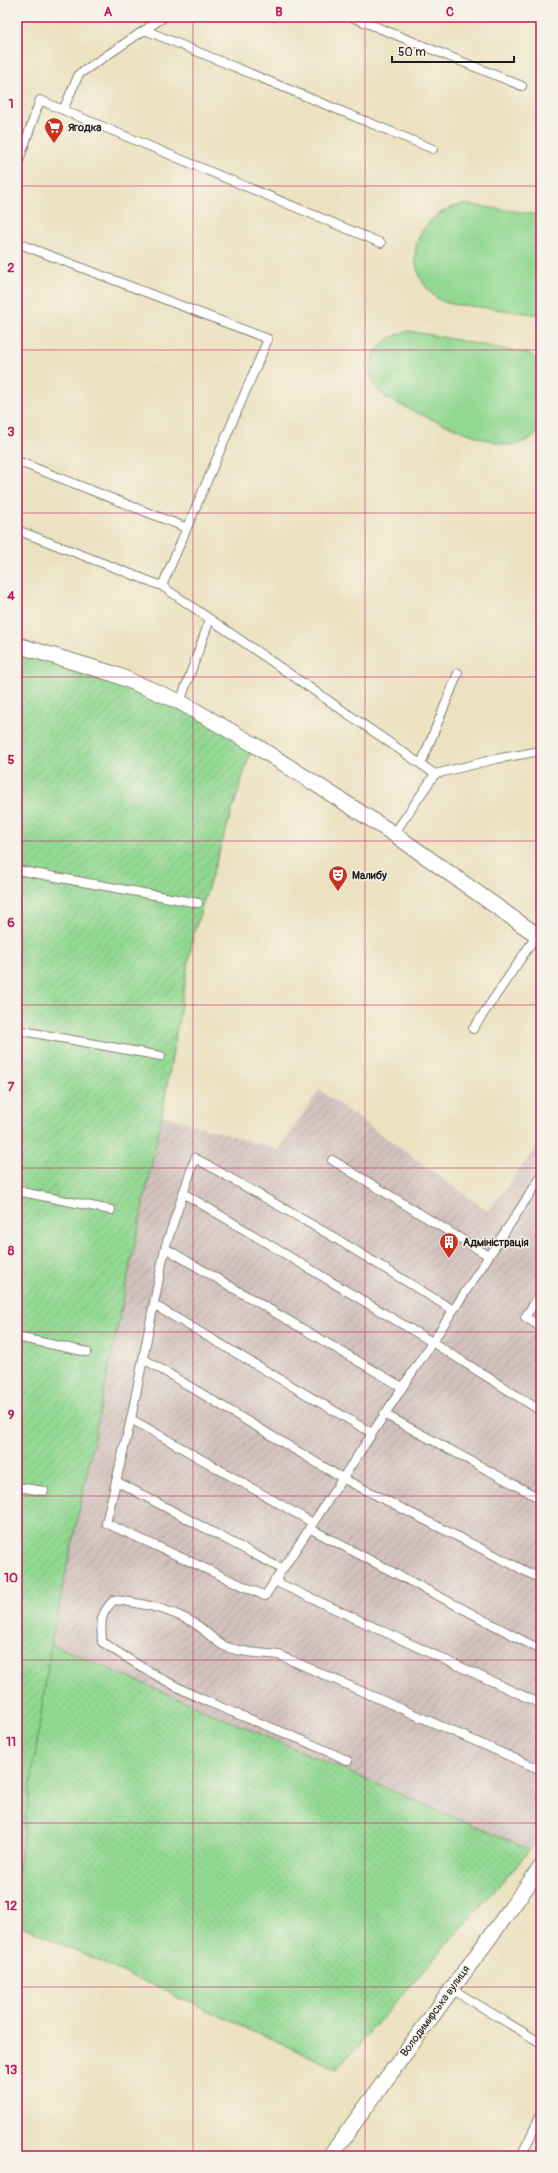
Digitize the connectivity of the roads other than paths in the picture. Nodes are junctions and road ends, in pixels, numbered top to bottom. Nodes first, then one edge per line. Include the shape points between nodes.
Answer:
1 (164, 17) edge
2 (352, 17) edge
3 (145, 30) junction
4 (522, 86) dead end
5 (63, 110) junction
6 (433, 149) dead end
7 (17, 166) edge
8 (17, 243) edge
9 (381, 243) dead end
10 (17, 461) edge
11 (187, 528) junction
12 (17, 530) edge
13 (162, 586) junction
14 (210, 619) junction
15 (17, 645) edge
16 (458, 673) dead end
17 (180, 702) junction
18 (541, 751) edge
19 (421, 764) junction
20 (436, 774) junction
21 (394, 834) junction
22 (17, 870) edge
23 (198, 903) dead end
24 (539, 936) edge
25 (474, 1029) dead end
26 (17, 1030) edge
27 (161, 1056) dead end
28 (332, 1160) dead end
29 (541, 1177) edge
30 (17, 1191) edge
31 (183, 1193) junction
32 (111, 1210) dead end
33 (165, 1248) junction
34 (489, 1256) junction
35 (541, 1294) edge
36 (154, 1305) junction
37 (453, 1310) junction
38 (541, 1328) edge
39 (17, 1337) edge
40 (432, 1342) junction
41 (87, 1352) dead end
42 (144, 1359) junction
43 (402, 1387) junction
44 (541, 1412) edge
45 (384, 1414) junction
46 (131, 1419) junction
47 (372, 1433) junction
48 (342, 1478) junction
49 (116, 1481) junction
50 (17, 1487) edge
51 (44, 1491) dead end
52 (541, 1499) edge
53 (311, 1526) junction
54 (282, 1569) junction
55 (541, 1579) edge
56 (274, 1581) junction
57 (541, 1650) edge
58 (541, 1704) edge
59 (348, 1761) dead end
60 (541, 1770) edge
61 (541, 1867) edge
62 (452, 1989) junction
63 (541, 2043) edge
64 (541, 2114) edge
65 (337, 2153) edge
66 (521, 2156) edge

1 - 3 lane
2 - 4 lane
3 - 5 lane via 79,74
3 - 6 lane
5 - 7 lane via 40,100
5 - 9 lane
8 - 11 lane via 268,339
10 - 11 lane
11 - 13 lane
12 - 13 lane
13 - 14 lane
14 - 17 lane
14 - 19 lane
15 - 17 street via 114,674
16 - 19 lane
17 - 21 street via 253,744
18 - 20 lane
19 - 20 lane
20 - 21 lane
21 - 24 street
22 - 23 lane
24 - 25 lane
26 - 27 lane
28 - 34 lane
29 - 34 lane
30 - 32 lane
31 - 33 lane
31 - 37 lane via 195,1158 330,1235
31 - 40 lane
33 - 36 lane
33 - 43 lane
34 - 37 lane
35 - 38 lane via 525,1317
36 - 42 lane
36 - 47 lane
37 - 40 lane
39 - 41 lane
40 - 43 lane
40 - 44 lane
42 - 46 lane
42 - 48 lane
43 - 45 lane
45 - 47 lane
45 - 52 lane
46 - 49 lane
46 - 53 lane
47 - 48 lane
48 - 53 lane
48 - 55 lane
49 - 54 lane
49 - 56 lane via 106,1523 266,1596
50 - 51 lane
53 - 54 lane
53 - 57 lane
54 - 56 lane
56 - 58 lane
59 - 60 lane via 316,1745 202,1700 148,1672 102,1642 103,1611 114,1600 137,1602 164,1609 196,1625 224,1646 278,1655
61 - 62 street, Володимирська вулиця
62 - 63 lane
62 - 65 street, Володимирська вулиця
64 - 66 lane

